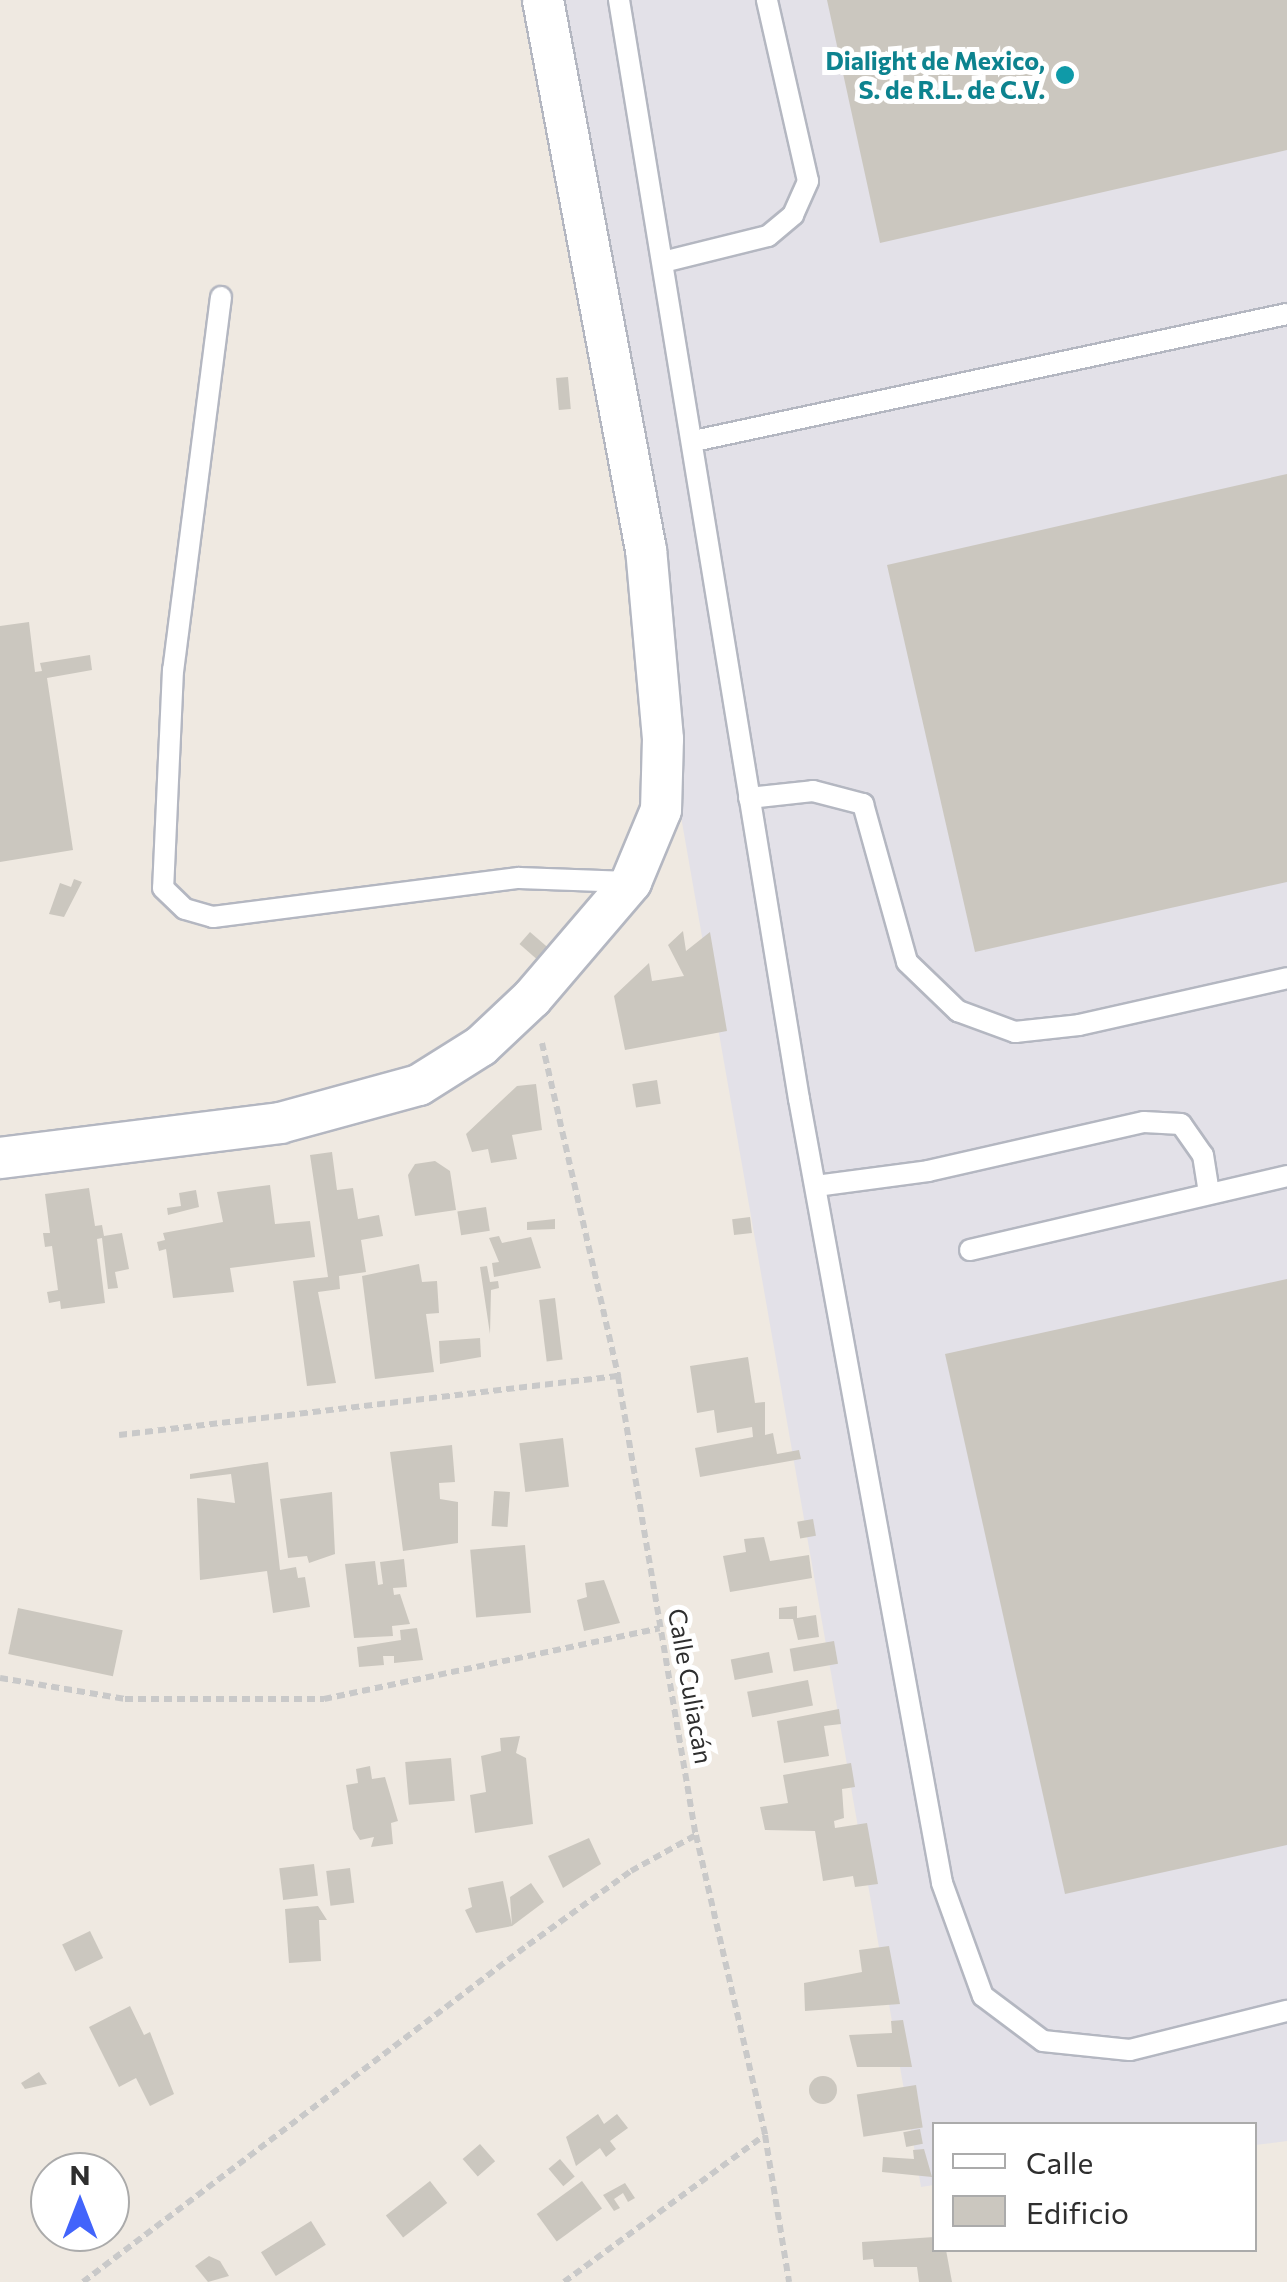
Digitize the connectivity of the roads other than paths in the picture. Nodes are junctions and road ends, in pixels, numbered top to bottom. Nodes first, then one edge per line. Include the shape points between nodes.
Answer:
1 (543, 0) edge
2 (619, 0) edge
3 (766, 0) edge
4 (662, 262) junction
5 (221, 297) dead end
6 (1287, 314) edge
7 (694, 441) junction
8 (749, 798) junction
9 (630, 882) junction
10 (1287, 978) edge
11 (0, 1158) edge
12 (1287, 1176) edge
13 (816, 1186) junction
14 (1208, 1194) junction
15 (970, 1250) dead end
16 (1287, 2010) edge

1 - 9 street via 646,550 663,740 661,810
2 - 4 lane
3 - 4 lane via 808,181 793,215 768,236
4 - 7 lane
5 - 9 lane via 173,670 164,888 186,909 213,917 518,878
6 - 7 lane
7 - 8 lane
8 - 10 lane via 813,791 863,804 907,962 958,1011 1015,1032 1079,1025
8 - 13 lane
9 - 11 street via 532,998 481,1046 419,1085 280,1123
12 - 14 lane
13 - 14 lane via 928,1170 1144,1122 1181,1124 1203,1155
13 - 16 lane via 942,1883 984,1996 1043,2041 1130,2050
14 - 15 lane

